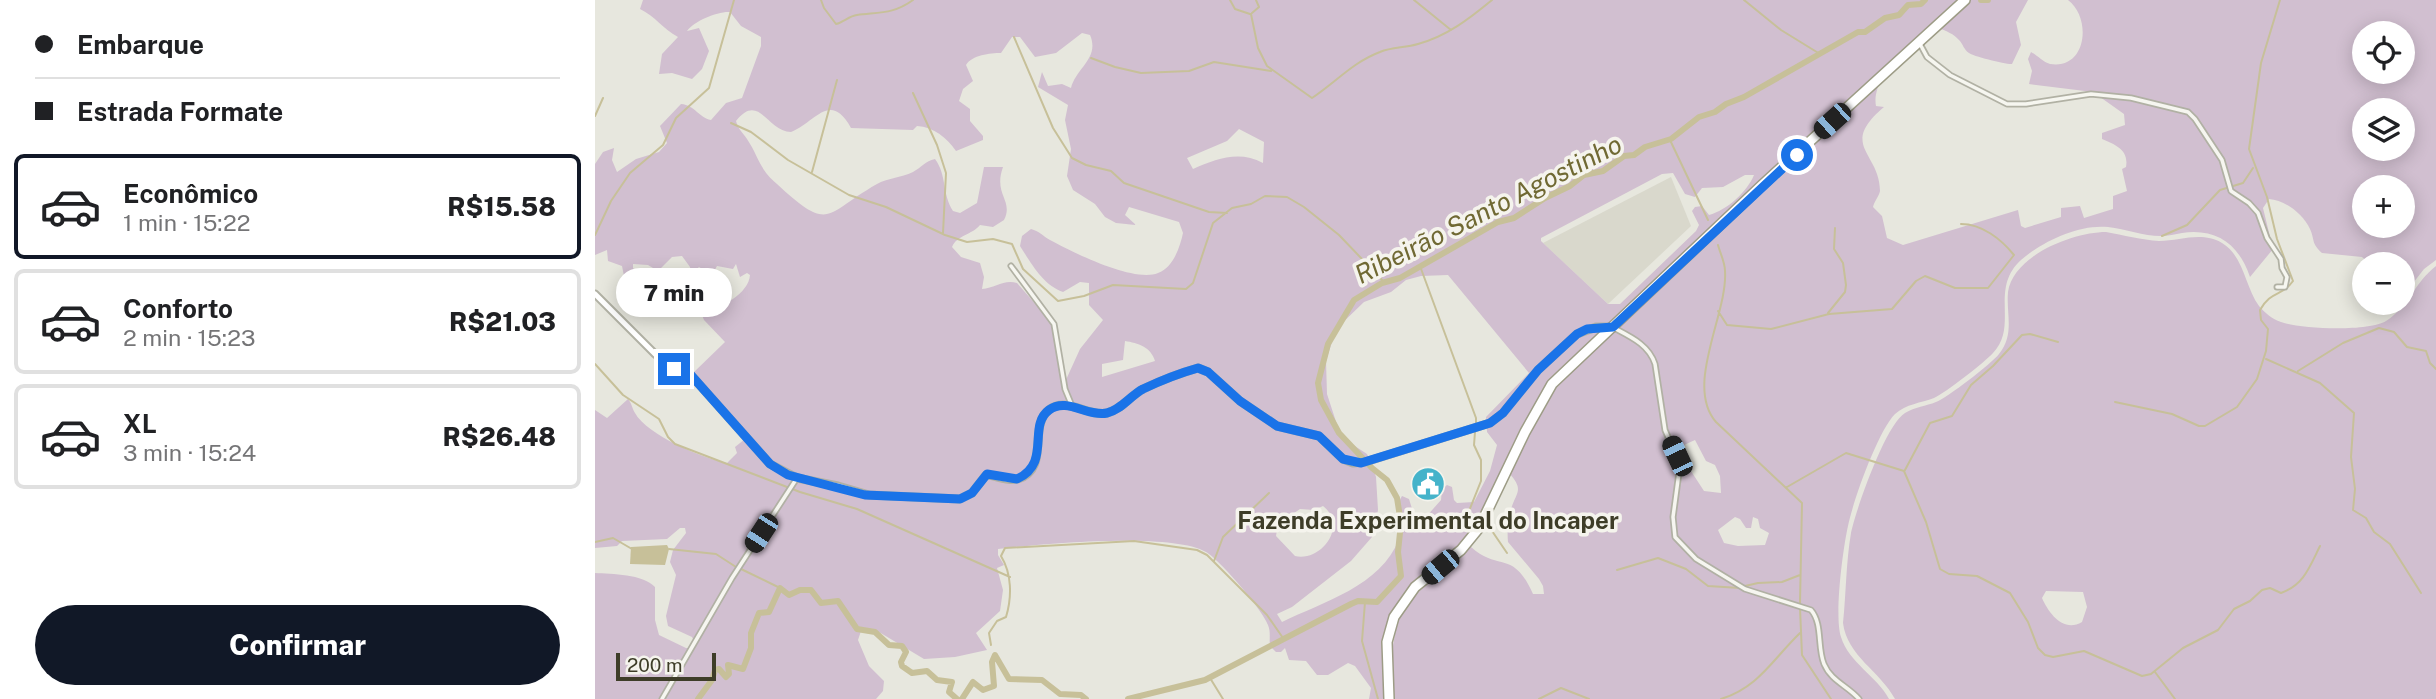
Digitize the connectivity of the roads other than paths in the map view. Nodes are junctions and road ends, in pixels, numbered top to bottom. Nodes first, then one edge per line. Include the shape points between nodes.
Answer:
1 (1965, 0) edge
2 (1919, 42) junction
3 (1011, 266) dead end
4 (2277, 287) dead end
5 (595, 294) edge
6 (1613, 327) junction
7 (1072, 406) junction
8 (797, 478) junction
9 (662, 699) edge
10 (1389, 699) edge
11 (1859, 699) edge

1 - 2 highway
2 - 4 street via 1927,57 1950,75 2007,104 2091,94 2188,112 2222,160 2231,191 2258,213 2287,276 2285,287
2 - 6 highway
3 - 7 street via 1054,324
5 - 8 main road via 655,355 690,374 770,464
6 - 7 main road via 1577,334 1490,423 1365,462 1343,459 1319,436 1277,426 1202,368 1143,389 1110,412 1088,413
6 - 10 highway via 1568,367 1545,395 1473,537 1399,606 1387,642
6 - 11 street via 1653,357 1665,430 1679,466 1673,527 1680,543 1706,566 1745,589 1811,610 1828,672
7 - 8 main road via 1055,407 1045,415 1036,461 1028,472 1012,480 986,475 965,498 865,495
8 - 9 street

